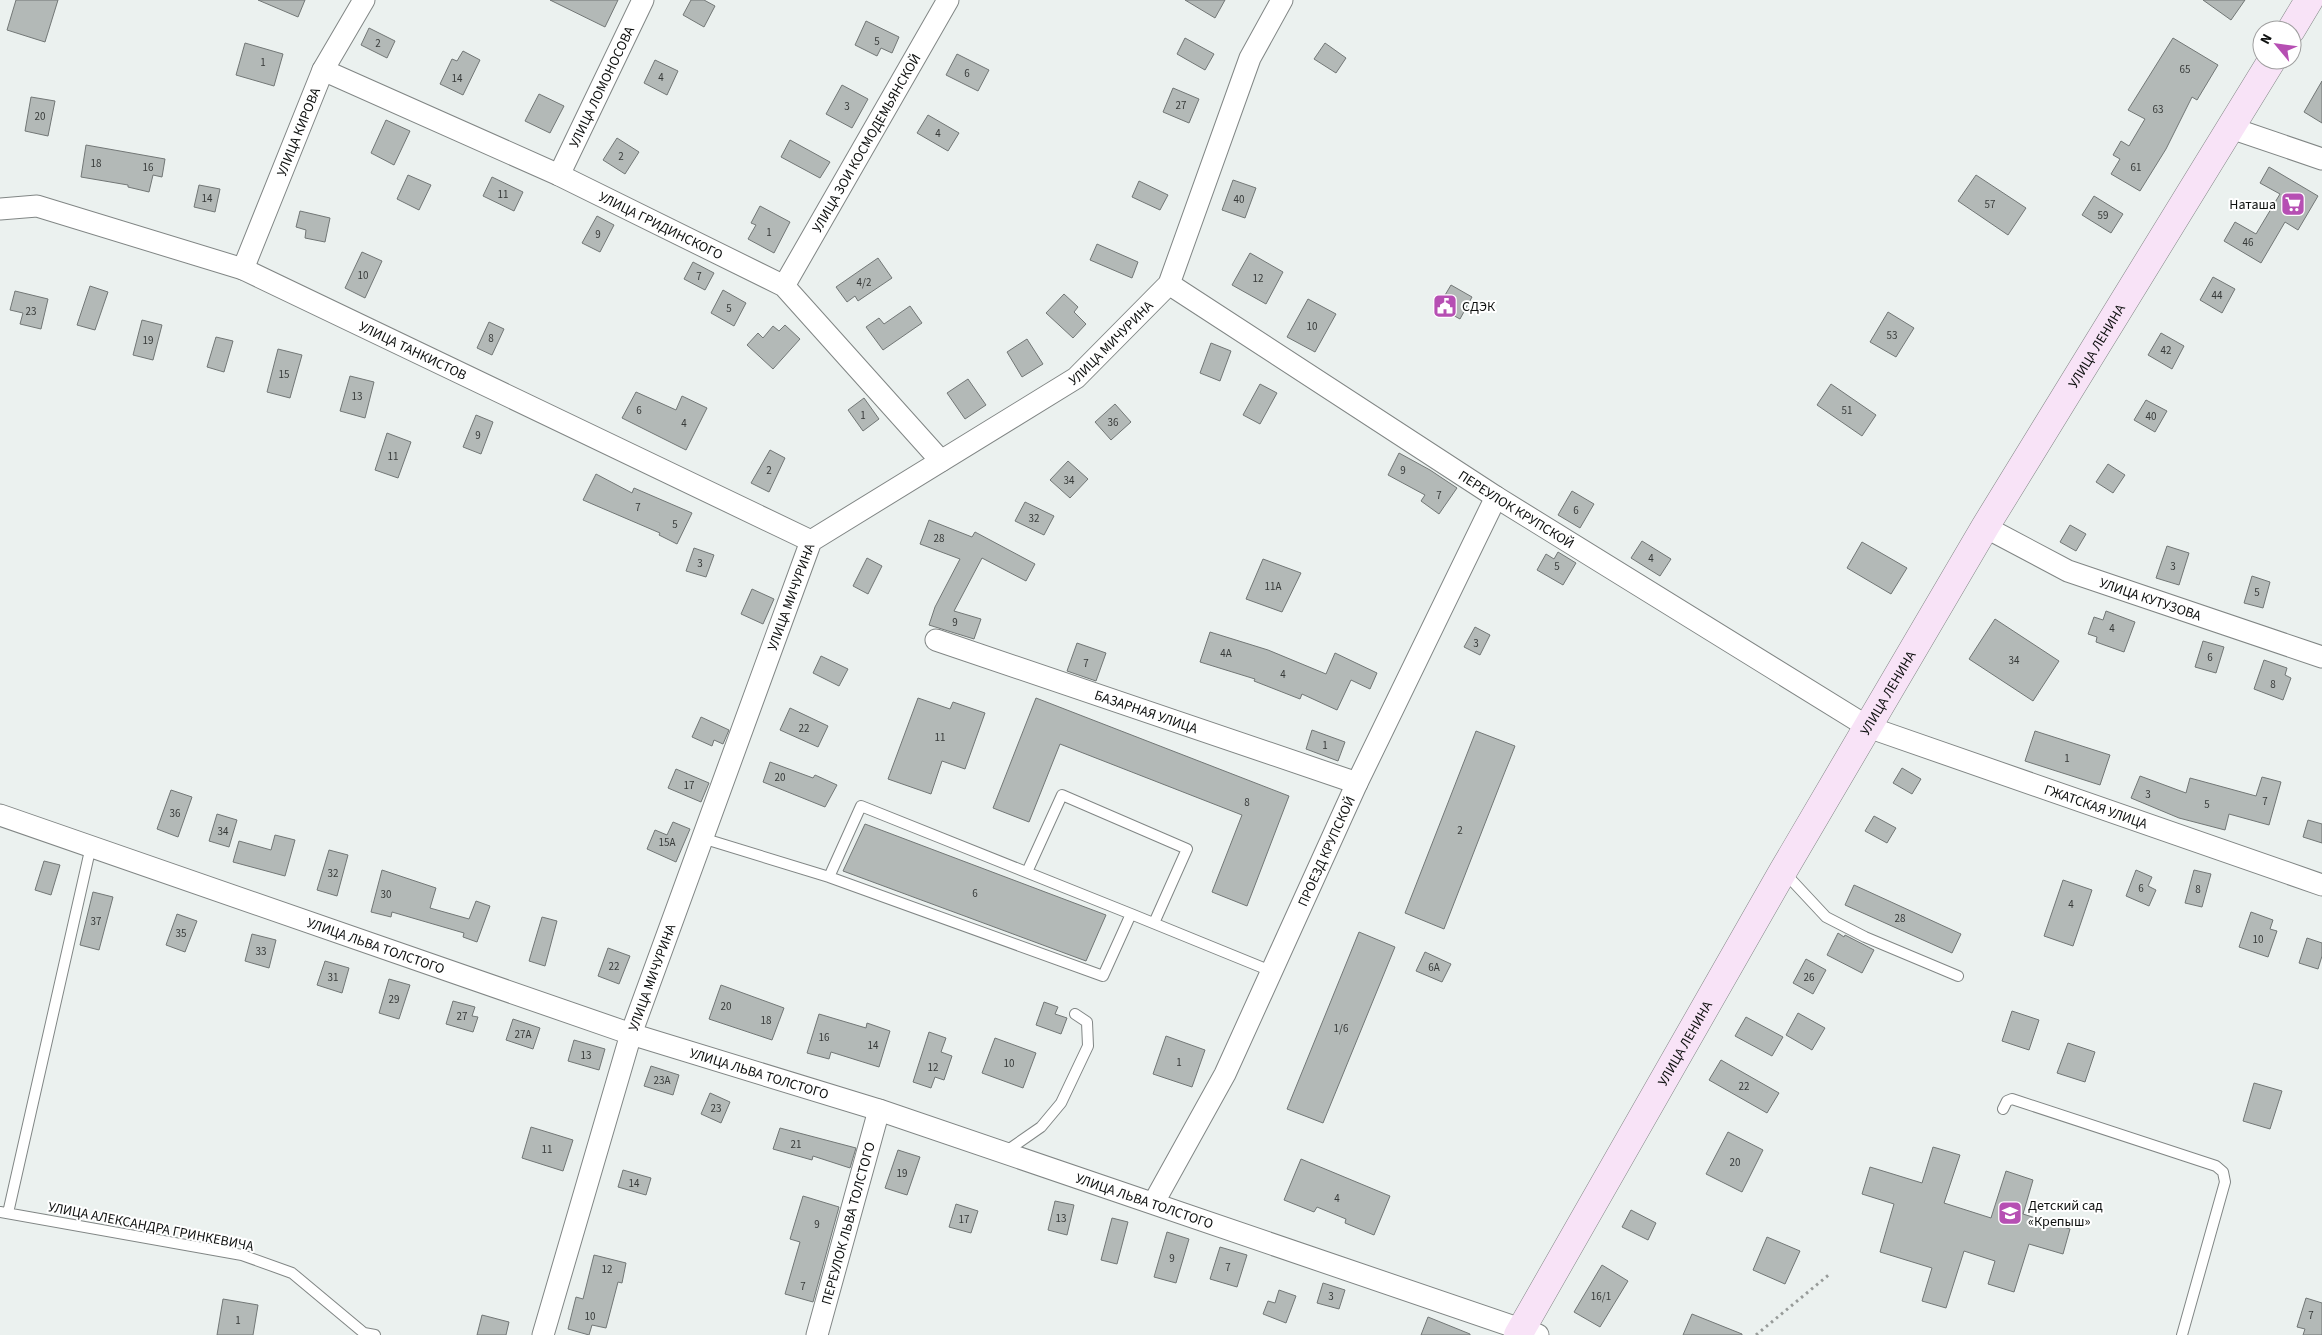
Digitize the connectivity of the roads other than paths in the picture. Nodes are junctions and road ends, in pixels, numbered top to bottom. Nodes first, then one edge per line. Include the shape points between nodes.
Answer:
1 (364, 0) edge
2 (643, 0) edge
3 (948, 0) edge
4 (1282, 0) edge
5 (2309, 0) edge
6 (2297, 20) edge
7 (323, 70) junction
8 (2266, 70) edge
9 (2231, 128) junction
10 (2322, 159) edge
11 (559, 175) junction
12 (0, 209) edge
13 (243, 269) junction
14 (1169, 284) junction
15 (784, 286) junction
16 (941, 462) junction
17 (1496, 497) junction
18 (1986, 528) junction
19 (811, 541) junction
20 (936, 640) dead end
21 (2322, 657) edge
22 (1868, 728) junction
23 (1357, 783) junction
24 (0, 815) edge
25 (702, 838) junction
26 (91, 846) junction
27 (1783, 871) junction
28 (1027, 872) junction
29 (829, 877) junction
30 (2322, 885) edge
31 (1131, 914) junction
32 (1154, 923) junction
33 (1271, 971) junction
34 (1958, 976) dead end
35 (1075, 1014) dead end
36 (631, 1034) junction
37 (2003, 1108) dead end
38 (879, 1110) junction
39 (1005, 1152) junction
40 (1154, 1202) junction
41 (4, 1212) edge
42 (1526, 1333) edge
43 (375, 1335) edge
44 (543, 1335) edge
45 (817, 1335) edge
46 (2182, 1335) edge

1 - 7 street, УЛИЦА КИРОВА
2 - 11 street, УЛИЦА ЛОМОНОСОВА
3 - 15 street, УЛИЦА ЗОИ КОСМОДЕМЬЯНСКОЙ
4 - 14 street, УЛИЦА МИЧУРИНА via 1250,58
5 - 6 main road
7 - 11 street, УЛИЦА ГРИДИНСКОГО
7 - 13 street, УЛИЦА КИРОВА
8 - 9 main road, УЛИЦА ЛЕНИНА
9 - 10 street
9 - 18 main road, УЛИЦА ЛЕНИНА
11 - 15 street, УЛИЦА ГРИДИНСКОГО
12 - 13 street, УЛИЦА ТАНКИСТОВ via 37,206
13 - 19 street, УЛИЦА ТАНКИСТОВ
14 - 16 street, УЛИЦА МИЧУРИНА via 1076,378
14 - 17 street, ПЕРЕУЛОК КРУПСКОЙ
15 - 16 street, УЛИЦА ГРИДИНСКОГО
16 - 19 street, УЛИЦА МИЧУРИНА
17 - 22 street, ПЕРЕУЛОК КРУПСКОЙ
17 - 23 street, ПРОЕЗД КРУПСКОЙ
18 - 21 street, УЛИЦА КУТУЗОВА via 2068,571
18 - 22 main road, УЛИЦА ЛЕНИНА
19 - 25 street, УЛИЦА МИЧУРИНА
20 - 23 street, БАЗАРНАЯ УЛИЦА
22 - 27 main road, УЛИЦА ЛЕНИНА
22 - 30 street, ГЖАТСКАЯ УЛИЦА
23 - 33 street, ПРОЕЗД КРУПСКОЙ
24 - 26 street, УЛИЦА ЛЬВА ТОЛСТОГО
25 - 29 lane
25 - 36 street, УЛИЦА МИЧУРИНА
26 - 36 street, УЛИЦА ЛЬВА ТОЛСТОГО
26 - 41 lane
27 - 34 lane via 1826,918
27 - 42 main road, УЛИЦА ЛЕНИНА
28 - 29 lane via 861,806
28 - 31 lane
28 - 32 lane via 1062,795 1187,849
29 - 31 lane via 1103,976
31 - 32 lane
32 - 33 lane
33 - 40 street, ПРОЕЗД КРУПСКОЙ via 1225,1074
35 - 39 lane via 1087,1022 1088,1046 1061,1103 1042,1127
36 - 38 street, УЛИЦА ЛЬВА ТОЛСТОГО
36 - 44 street, УЛИЦА МИЧУРИНА
37 - 46 lane via 2012,1099 2216,1166 2223,1172 2225,1182
38 - 39 street, УЛИЦА ЛЬВА ТОЛСТОГО
38 - 45 street, ПЕРЕУЛОК ЛЬВА ТОЛСТОГО
39 - 40 street, УЛИЦА ЛЬВА ТОЛСТОГО
40 - 42 street, УЛИЦА ЛЬВА ТОЛСТОГО
41 - 43 lane, УЛИЦА АЛЕКСАНДРА ГРИНКЕВИЧА via 242,1255 292,1273 364,1333

